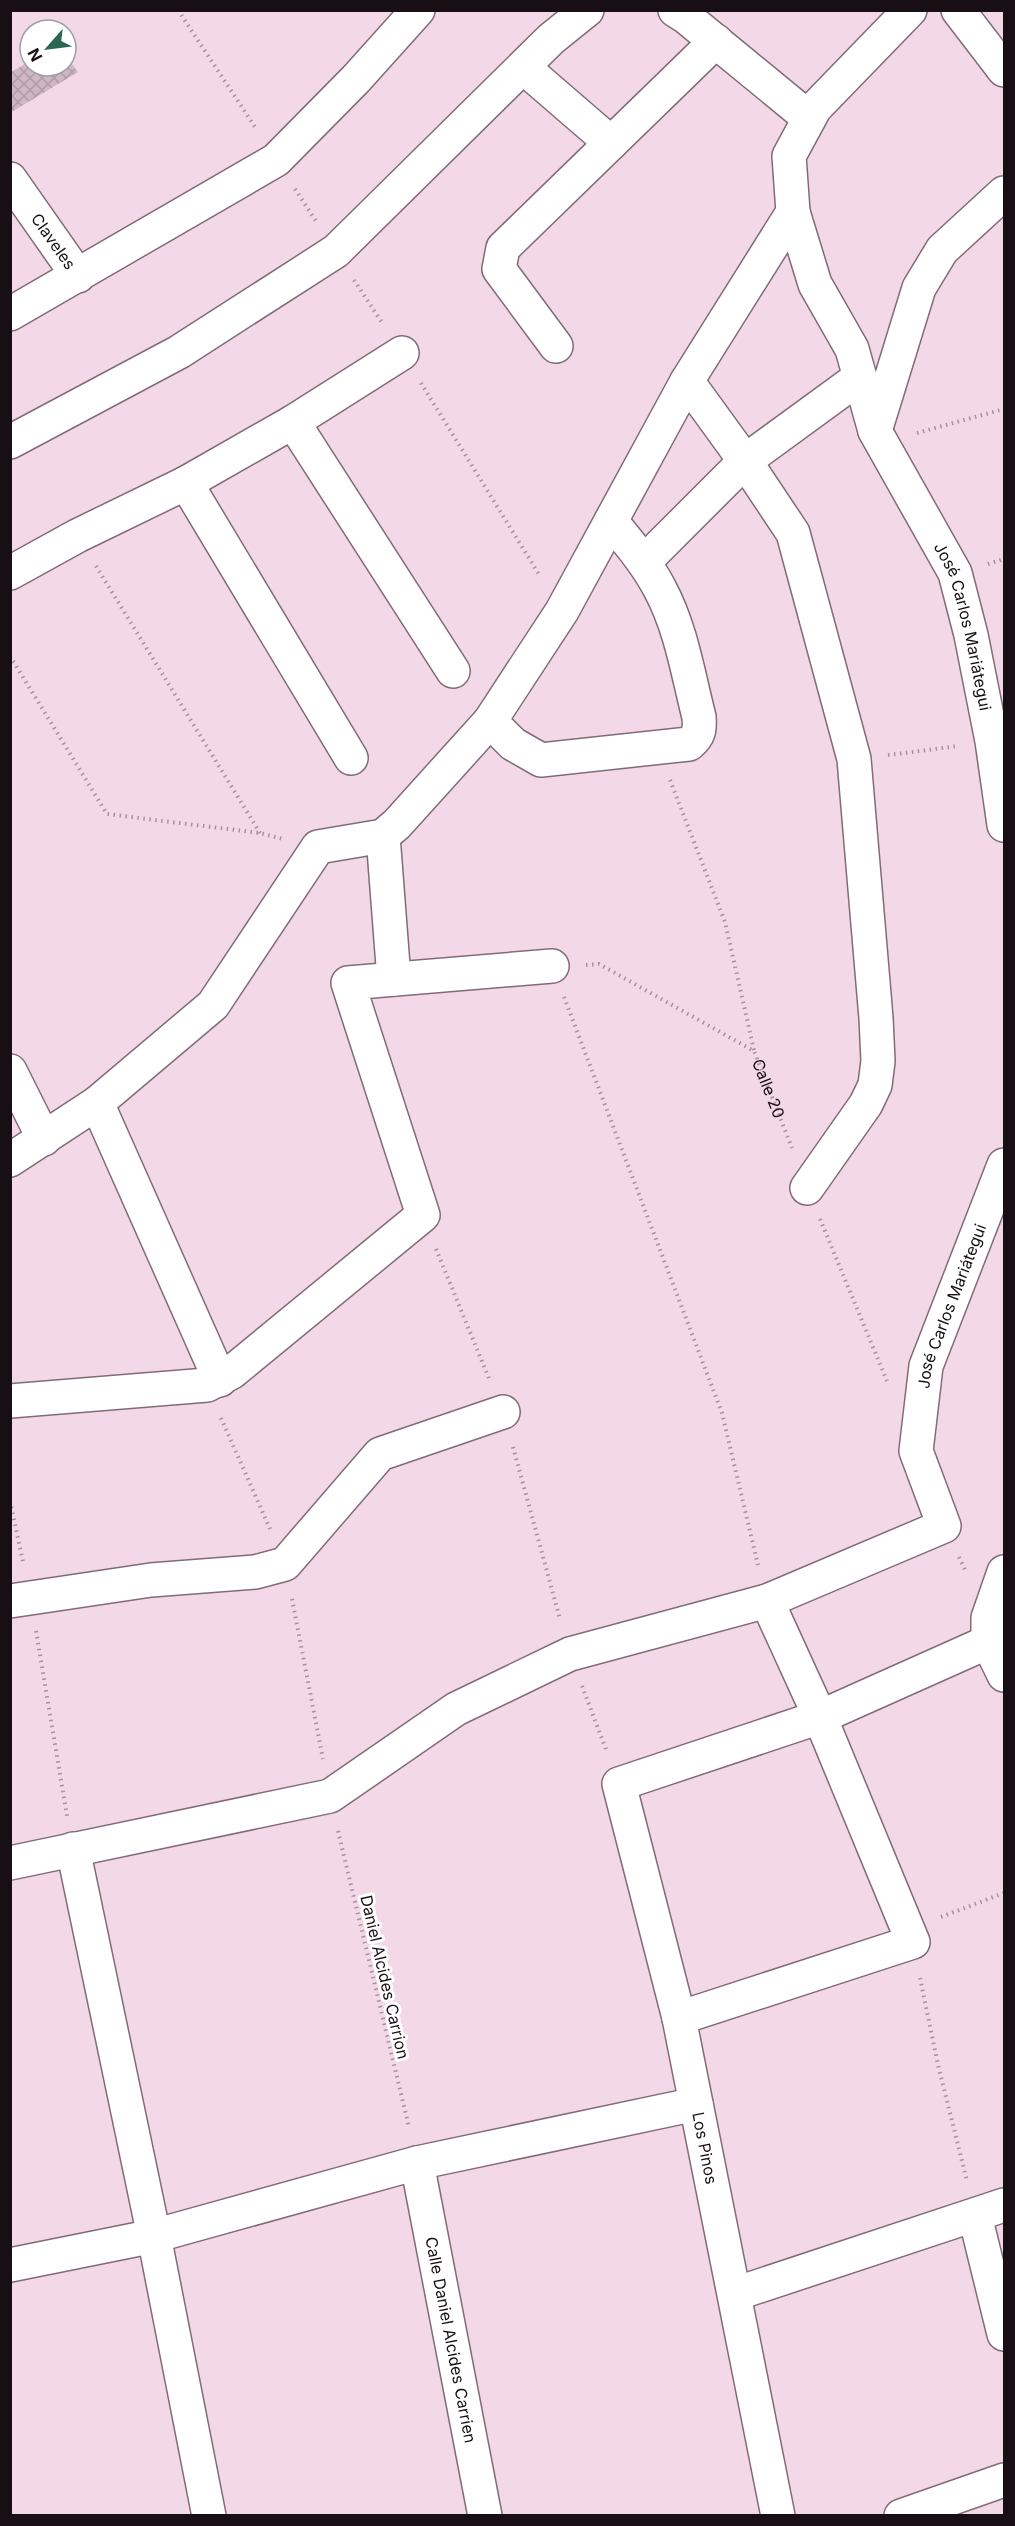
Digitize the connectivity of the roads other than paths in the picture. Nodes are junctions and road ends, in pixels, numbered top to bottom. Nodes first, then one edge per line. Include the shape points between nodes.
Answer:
1 (417, 10) edge
2 (587, 10) edge
3 (675, 10) edge
4 (910, 10) edge
5 (958, 10) edge
6 (716, 41) junction
7 (523, 67) junction
8 (1005, 70) edge
9 (809, 118) junction
10 (611, 143) junction
11 (10, 179) edge
12 (1005, 194) edge
13 (793, 212) junction
14 (78, 276) junction
15 (10, 314) edge
16 (556, 346) dead end
17 (402, 353) road end
18 (860, 377) junction
19 (687, 381) junction
20 (293, 422) junction
21 (878, 437) junction
22 (10, 442) edge
23 (745, 460) junction
24 (186, 483) junction
25 (611, 521) junction
26 (644, 562) junction
27 (10, 573) edge
28 (453, 670) dead end
29 (490, 721) junction
30 (351, 758) dead end
31 (1005, 825) edge
32 (382, 836) junction
33 (552, 966) road end
34 (394, 979) junction
35 (10, 1071) edge
36 (97, 1103) junction
37 (44, 1139) junction
38 (10, 1160) edge
39 (1005, 1165) edge
40 (807, 1188) road end
41 (220, 1380) junction
42 (10, 1401) edge
43 (503, 1412) dead end
44 (1005, 1572) edge
45 (767, 1601) junction
46 (25, 1609) edge
47 (988, 1630) junction
48 (1005, 1675) edge
49 (820, 1717) junction
50 (73, 1849) junction
51 (10, 1863) edge
52 (679, 2018) junction
53 (696, 2104) junction
54 (417, 2163) junction
55 (990, 2211) edge
56 (154, 2235) junction
57 (10, 2265) edge
58 (735, 2294) junction
59 (1005, 2334) edge
60 (1005, 2480) edge
61 (209, 2516) edge
62 (485, 2516) edge
63 (778, 2516) edge
64 (902, 2516) edge

1 - 14 street via 276,160
2 - 7 street
3 - 6 street
4 - 9 street, José Carlos Mariátegui
5 - 8 street
6 - 9 street
6 - 10 street
7 - 10 street
7 - 22 street via 336,251 179,352
9 - 13 street, José Carlos Mariátegui via 789,156
10 - 16 street via 503,248 500,257 499,269
11 - 14 street, Claveles
12 - 21 street via 942,250 919,288
13 - 18 street, José Carlos Mariátegui via 815,284 852,349
13 - 19 street
14 - 15 street
17 - 20 street
18 - 21 street, José Carlos Mariátegui
18 - 23 street
19 - 23 street
19 - 25 street
20 - 24 street
20 - 28 street
21 - 31 street, José Carlos Mariátegui via 955,573 971,635
23 - 26 street
23 - 40 street via 793,533 854,759 878,1061 875,1084 866,1104
24 - 27 street
24 - 30 street
25 - 26 street
25 - 29 street via 562,611
26 - 29 street via 676,625 699,717 696,739 688,744 541,760 513,744
29 - 32 street
32 - 34 street
32 - 36 street via 318,847 213,1005
33 - 34 street
34 - 41 street via 348,983 423,1215
35 - 37 street
36 - 37 street
36 - 41 street
37 - 38 street
39 - 45 street, José Carlos Mariátegui via 926,1366 916,1451 944,1526
41 - 42 street via 207,1385
43 - 46 street via 380,1454 285,1564 255,1572 151,1580
44 - 47 street
45 - 49 street
45 - 50 street via 570,1654 456,1709 330,1796
47 - 48 street
47 - 49 street
49 - 52 street, Los Pinos via 619,1784
49 - 52 street via 910,1936
50 - 51 street
50 - 56 street
52 - 53 street, Los Pinos
53 - 54 street
53 - 58 street, Los Pinos
54 - 56 street
54 - 62 street, Calle Daniel Alcides Carrien
55 - 58 street
55 - 59 street
56 - 57 street
56 - 61 street
58 - 63 street, Los Pinos
60 - 64 street

